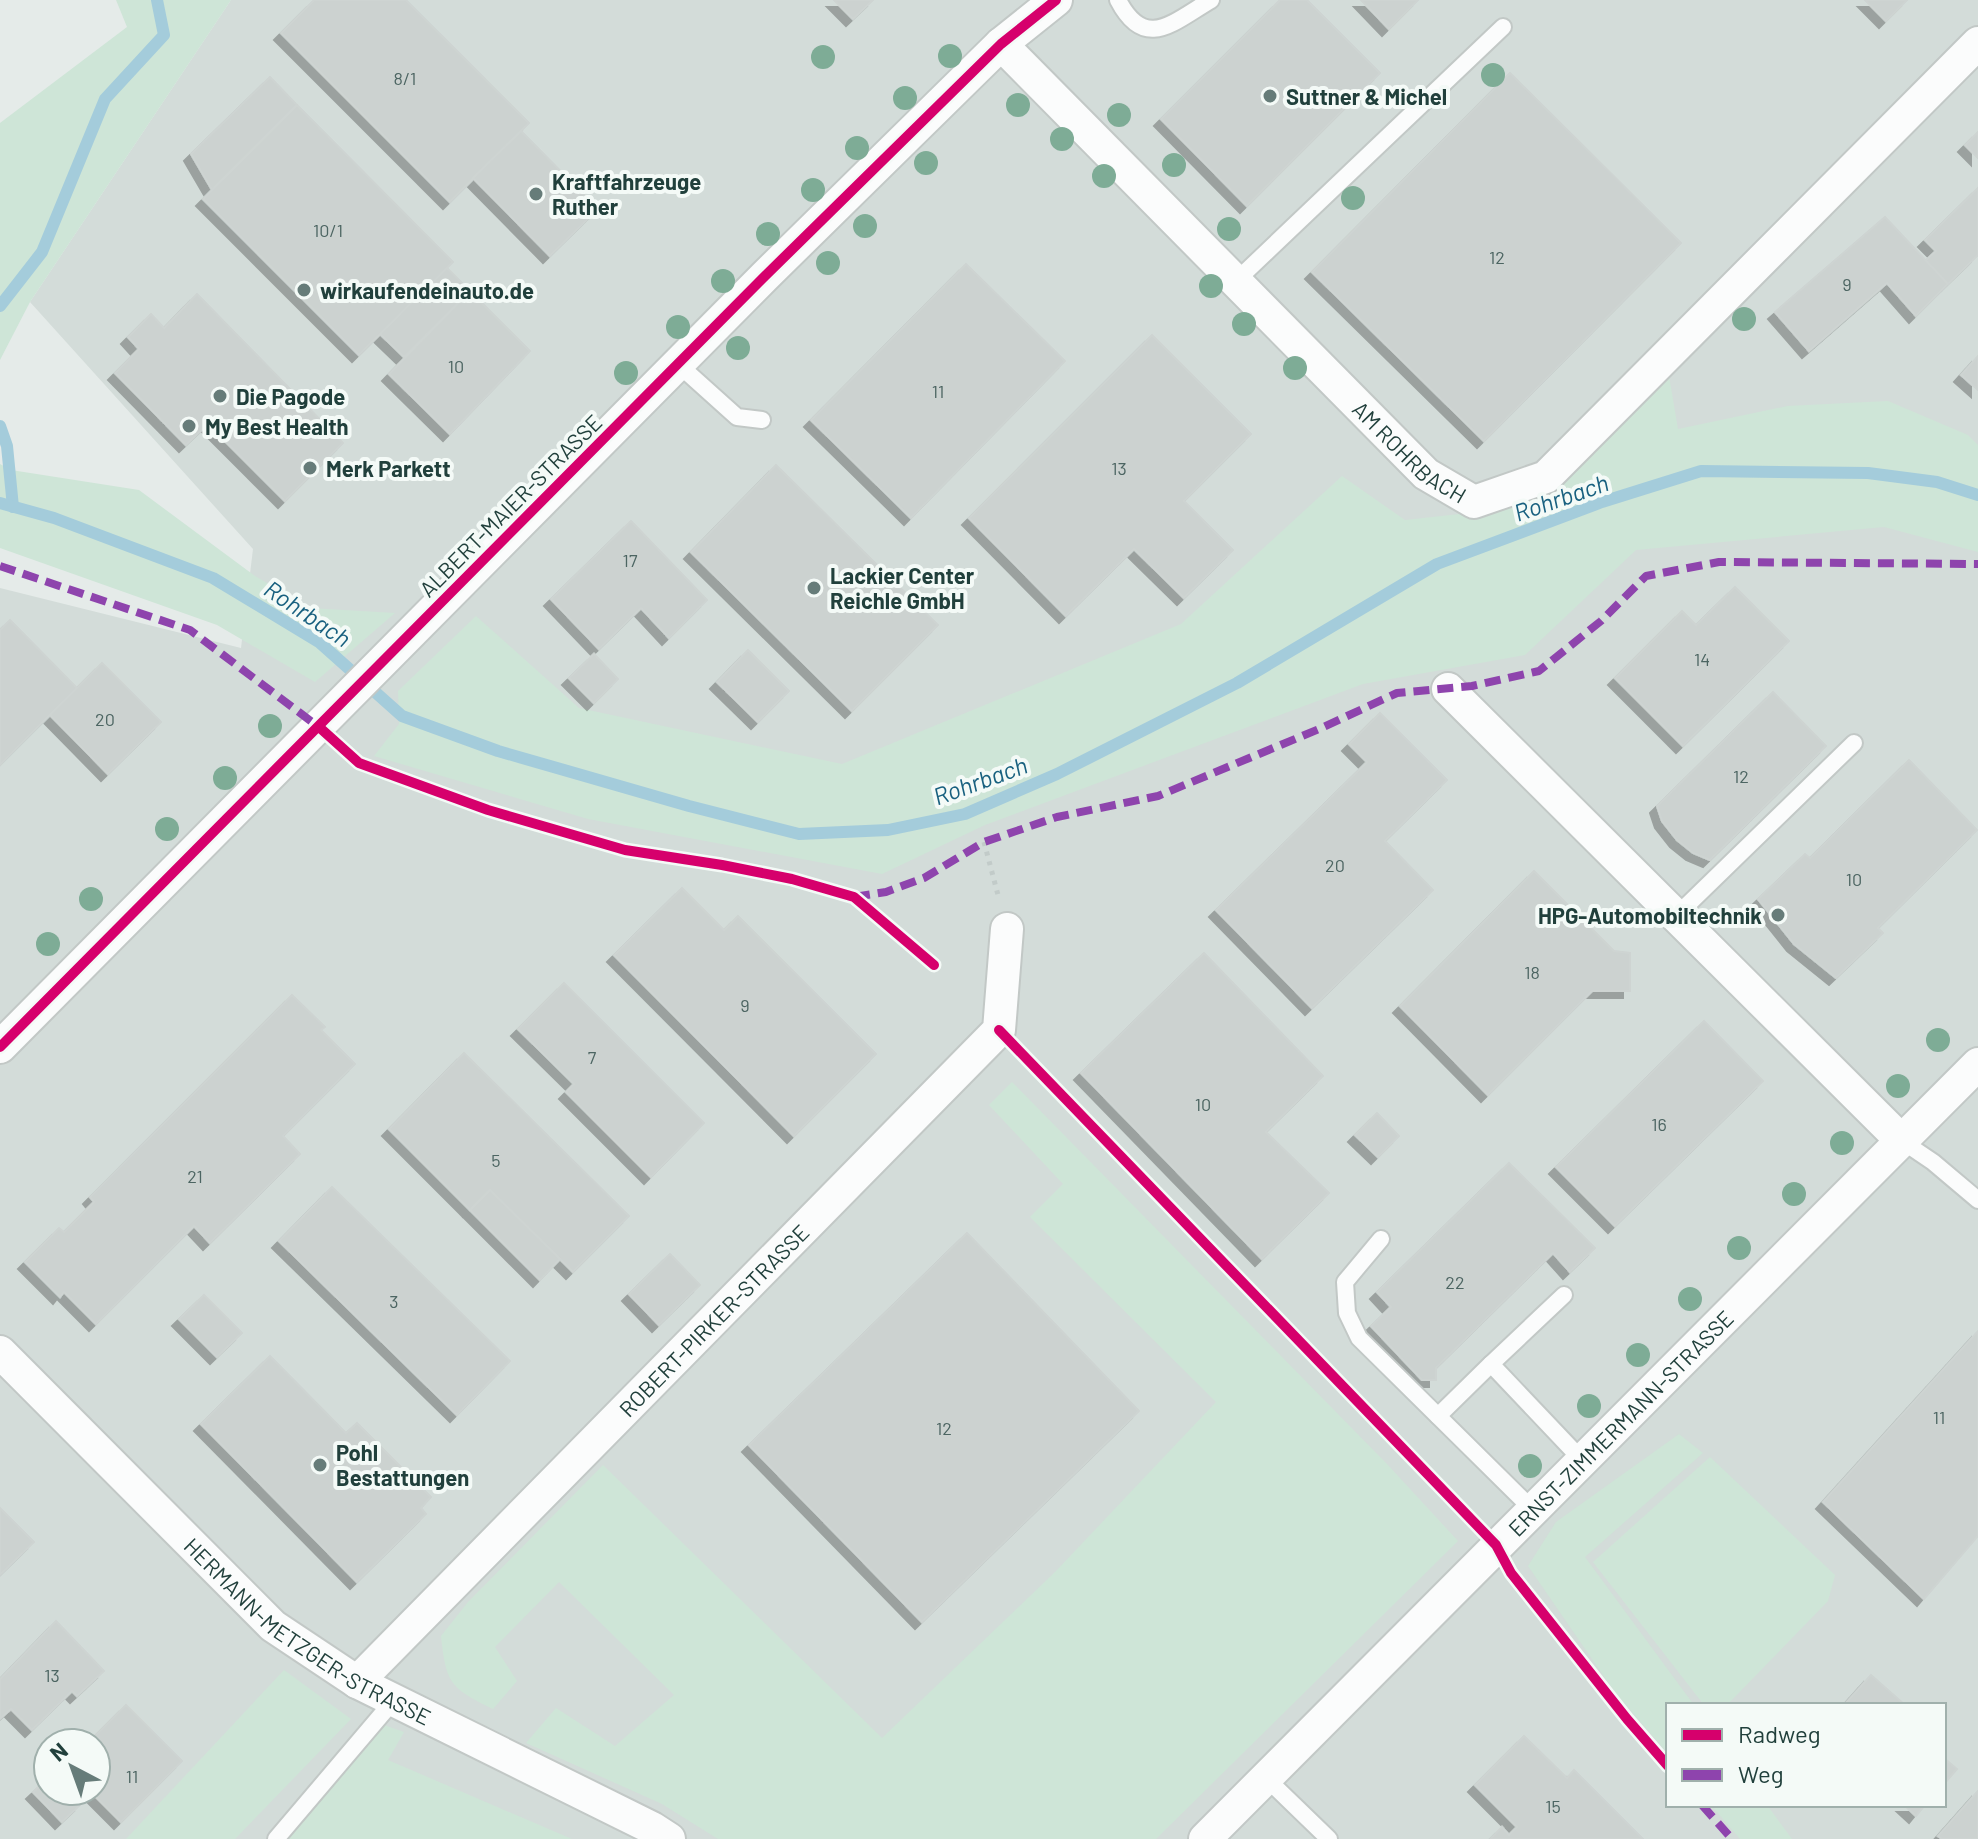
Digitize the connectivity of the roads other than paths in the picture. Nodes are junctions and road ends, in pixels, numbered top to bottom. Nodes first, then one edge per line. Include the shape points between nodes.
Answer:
1 (1056, 0) edge
2 (1118, 0) edge
3 (1211, 0) edge
4 (1503, 27) dead end
5 (1978, 43) edge
6 (1001, 44) junction
7 (1236, 281) junction
8 (678, 364) junction
9 (762, 420) dead end
10 (1448, 689) dead end
11 (1854, 743) dead end
12 (1676, 916) junction
13 (1007, 929) road end
14 (0, 1047) edge
15 (1978, 1064) edge
16 (1902, 1141) junction
17 (1978, 1200) edge
18 (1381, 1239) dead end
19 (1564, 1295) dead end
20 (0, 1352) edge
21 (1491, 1364) junction
22 (1438, 1416) junction
23 (1582, 1460) junction
24 (1533, 1510) junction
25 (357, 1682) junction
26 (394, 1700) junction
27 (1266, 1778) junction
28 (276, 1839) edge
29 (669, 1839) edge
30 (1205, 1839) edge
31 (1329, 1839) edge

1 - 6 street, ALBERT-MAIER-STRASSE
2 - 3 lane via 1127,18 1144,29 1164,28
4 - 7 lane
5 - 7 street, AM ROHRBACH via 1546,477 1474,502 1426,474
6 - 7 street, AM ROHRBACH
6 - 8 street, ALBERT-MAIER-STRASSE
8 - 9 lane via 737,417
8 - 14 street, ALBERT-MAIER-STRASSE
10 - 12 street
11 - 12 lane
12 - 16 street
13 - 25 street, ROBERT-PIRKER-STRASSE via 999,1030
15 - 16 street, ERNST-ZIMMERMANN-STRASSE
16 - 17 lane
16 - 23 street, ERNST-ZIMMERMANN-STRASSE
18 - 22 lane via 1345,1282 1347,1313 1359,1338
19 - 21 lane
20 - 25 street, HERMANN-METZGER-STRASSE via 273,1626
21 - 22 lane
21 - 23 lane
22 - 24 lane
23 - 24 street, ERNST-ZIMMERMANN-STRASSE
24 - 27 street, ERNST-ZIMMERMANN-STRASSE
25 - 26 street, HERMANN-METZGER-STRASSE
26 - 28 lane
26 - 29 street, HERMANN-METZGER-STRASSE
27 - 30 street, ERNST-ZIMMERMANN-STRASSE
27 - 31 lane

